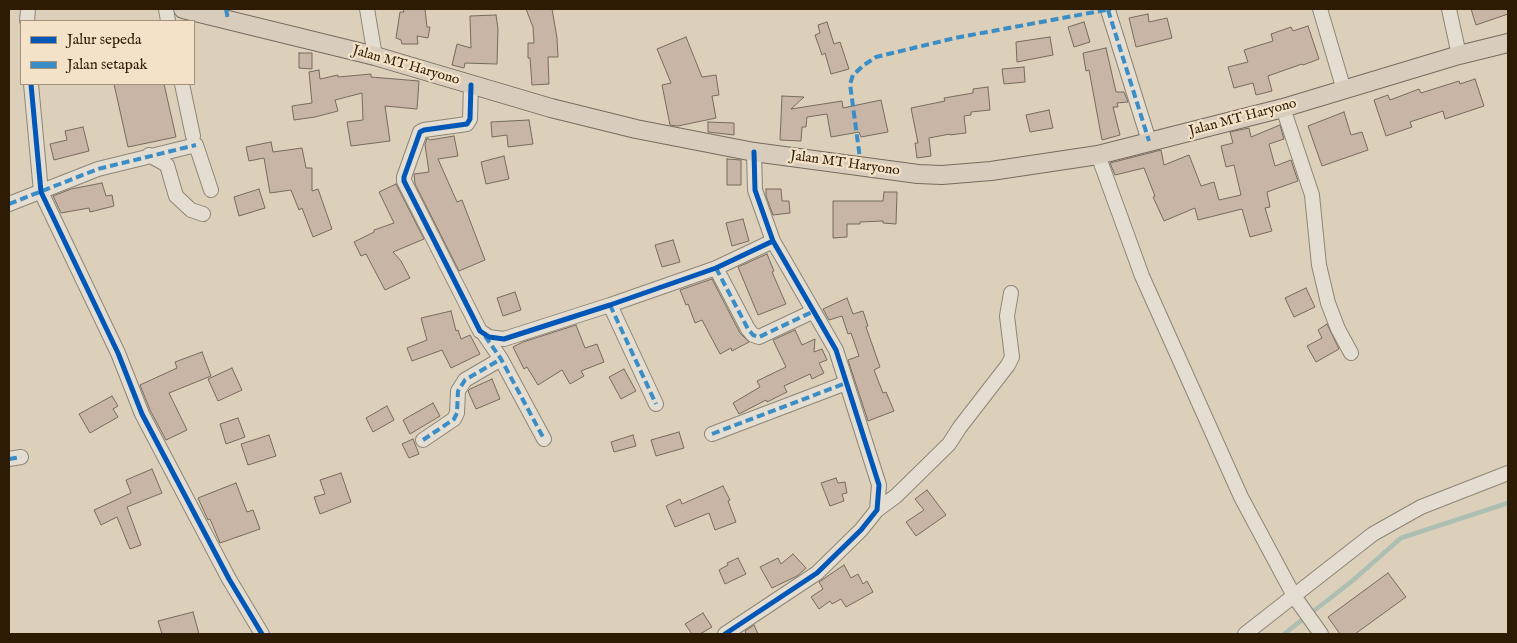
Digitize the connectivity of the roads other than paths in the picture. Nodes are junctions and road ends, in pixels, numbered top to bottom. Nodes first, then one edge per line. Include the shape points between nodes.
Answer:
1 (183, 9) edge
2 (367, 9) edge
3 (1320, 9) edge
4 (1449, 9) edge
5 (1108, 10) dead end
6 (227, 14) edge
7 (1508, 43) edge
8 (1458, 55) junction
9 (374, 56) junction
10 (31, 85) edge
11 (182, 85) edge
12 (471, 85) junction
13 (1344, 90) junction
14 (1284, 108) junction
15 (194, 136) dead end
16 (1149, 142) junction
17 (754, 152) junction
18 (149, 155) junction
19 (1098, 155) junction
20 (211, 190) dead end
21 (41, 192) junction
22 (9, 204) edge
23 (203, 214) dead end
24 (773, 241) junction
25 (716, 268) junction
26 (1011, 292) dead end
27 (610, 305) junction
28 (812, 312) junction
29 (484, 334) junction
30 (1350, 353) dead end
31 (501, 360) junction
32 (846, 384) junction
33 (656, 404) dead end
34 (712, 434) dead end
35 (544, 439) dead end
36 (422, 440) dead end
37 (1508, 473) edge
38 (877, 510) junction
39 (1298, 601) junction
40 (262, 634) edge
41 (726, 634) edge
42 (1245, 634) edge
43 (1321, 634) edge

1 - 6 main road, Jalan MT Haryono
2 - 9 street
3 - 13 street
4 - 8 street
5 - 16 street
6 - 9 main road, Jalan MT Haryono
7 - 8 main road, Jalan MT Haryono
8 - 13 main road, Jalan MT Haryono
9 - 12 main road, Jalan MT Haryono
10 - 21 street
11 - 15 street
12 - 17 main road, Jalan MT Haryono via 608,122
12 - 29 street via 468,124 420,132 404,181
13 - 14 main road, Jalan MT Haryono
14 - 16 main road, Jalan MT Haryono
14 - 30 street via 1312,195 1319,265 1328,303
16 - 19 main road, Jalan MT Haryono
17 - 19 main road, Jalan MT Haryono via 942,175
17 - 24 street via 755,190
18 - 20 street via 196,145
18 - 21 street via 98,169
18 - 23 street via 167,166 176,196 191,210
19 - 39 street via 1142,276 1192,390 1241,497
21 - 22 street
21 - 40 street via 118,353 142,414 229,579
24 - 25 street
24 - 28 street
25 - 27 street
25 - 28 street via 753,335 759,337
26 - 38 street via 1007,316 1012,357 1008,365 949,444 896,496
27 - 29 street via 504,339
27 - 33 street
28 - 32 street via 836,350
29 - 31 street
31 - 35 street
31 - 36 street via 465,380 458,391 454,419
32 - 34 street
32 - 38 street via 878,485
37 - 39 street via 1421,507 1372,534
38 - 41 street via 817,573
39 - 42 street
39 - 43 street

